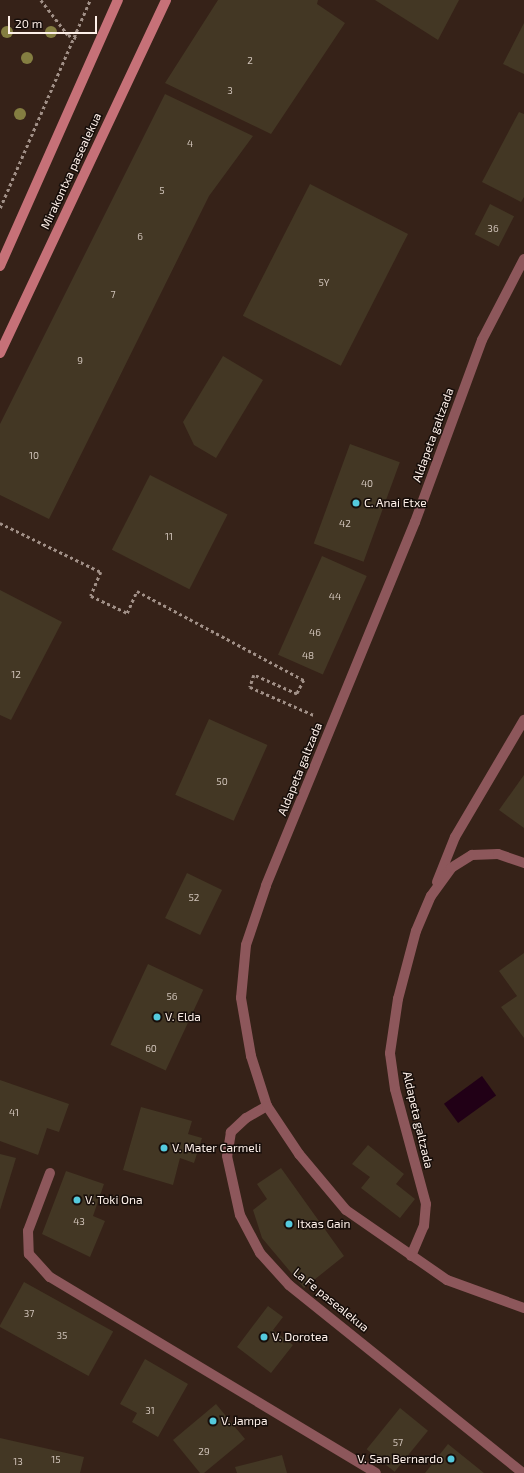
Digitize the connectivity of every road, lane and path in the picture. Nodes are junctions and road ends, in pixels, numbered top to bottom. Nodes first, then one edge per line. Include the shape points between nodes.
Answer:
1 (41, 0) edge
2 (90, 0) edge
3 (118, 0) edge
4 (166, 0) edge
5 (76, 38) junction
6 (0, 208) edge
7 (524, 259) edge
8 (0, 266) edge
9 (0, 353) edge
10 (0, 523) edge
11 (524, 720) edge
12 (333, 722) junction
13 (524, 863) edge
14 (431, 896) junction
15 (267, 1106) junction
16 (50, 1173) dead end
17 (411, 1256) junction
18 (524, 1308) edge
19 (376, 1473) edge
20 (523, 1473) edge

1 - 5 path via 68,35
2 - 5 path
3 - 8 main road, Mirakontxa pasealekua
4 - 9 main road, Mirakontxa pasealekua
5 - 6 path
7 - 12 street, Aldapeta galtzada via 482,340 415,522
10 - 12 path via 101,572 91,596 128,613 137,591 304,680 297,694 254,675 250,687
11 - 14 street, Aldapeta galtzada via 455,837
12 - 15 street, Aldapeta galtzada via 266,886 246,945 241,998 251,1056
13 - 14 street, Aldapeta galtzada via 498,854 472,855 451,868
14 - 17 street, Aldapeta galtzada via 416,931 398,999 390,1053 395,1089 426,1204 424,1226
15 - 17 street, Aldapeta galtzada via 299,1154 346,1210
15 - 20 street, La Fe pasealekua via 246,1118 231,1132 227,1156 240,1215 260,1252 289,1285
16 - 19 street via 28,1231 29,1254 50,1277
17 - 18 street, Aldapeta galtzada via 448,1280

